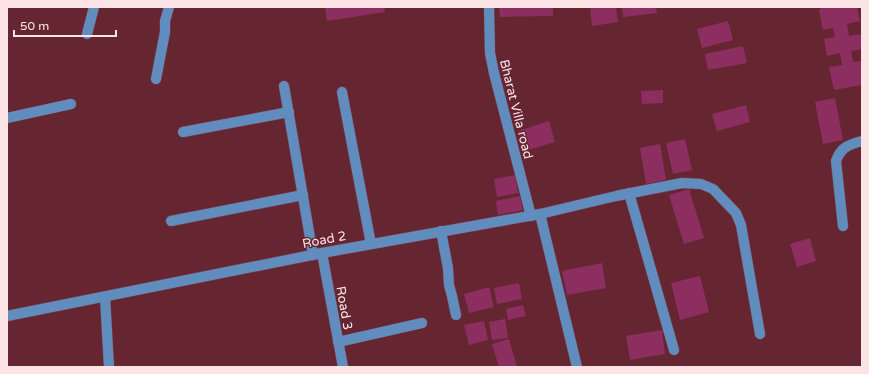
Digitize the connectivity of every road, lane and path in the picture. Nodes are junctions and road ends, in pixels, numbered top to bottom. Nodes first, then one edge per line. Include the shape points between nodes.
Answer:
1 (94, 7) edge
2 (169, 7) edge
3 (489, 7) edge
4 (87, 34) dead end
5 (156, 78) dead end
6 (284, 86) dead end
7 (342, 92) dead end
8 (71, 104) dead end
9 (289, 112) junction
10 (7, 118) edge
11 (183, 132) dead end
12 (862, 141) edge
13 (629, 193) junction
14 (303, 195) junction
15 (535, 215) junction
16 (171, 221) dead end
17 (843, 226) dead end
18 (440, 231) junction
19 (371, 244) junction
20 (317, 254) junction
21 (105, 296) junction
22 (456, 315) dead end
23 (7, 316) edge
24 (422, 322) dead end
25 (760, 334) dead end
26 (338, 342) junction
27 (674, 350) dead end
28 (110, 367) edge
29 (343, 367) edge
30 (577, 367) edge

1 - 4 street
2 - 5 street
3 - 15 street, Bharat Villa road via 490,54 500,102
6 - 9 street, Road 3
7 - 19 street
8 - 10 street
9 - 11 street
9 - 14 street, Road 3
12 - 17 street via 845,147 836,161
13 - 15 street, Road 2
13 - 25 street, Road 2 via 682,183 701,184 713,189 736,213 741,225
13 - 27 street
14 - 16 street
14 - 20 street, Road 3
15 - 18 street, Road 2
15 - 30 street, Bharat Villa road
18 - 19 street, Road 2
18 - 22 street
19 - 20 street, Road 2
20 - 21 street, Road 2
20 - 26 street, Road 3
21 - 23 street, Road 2
21 - 28 street
24 - 26 street
26 - 29 street, Road 3

